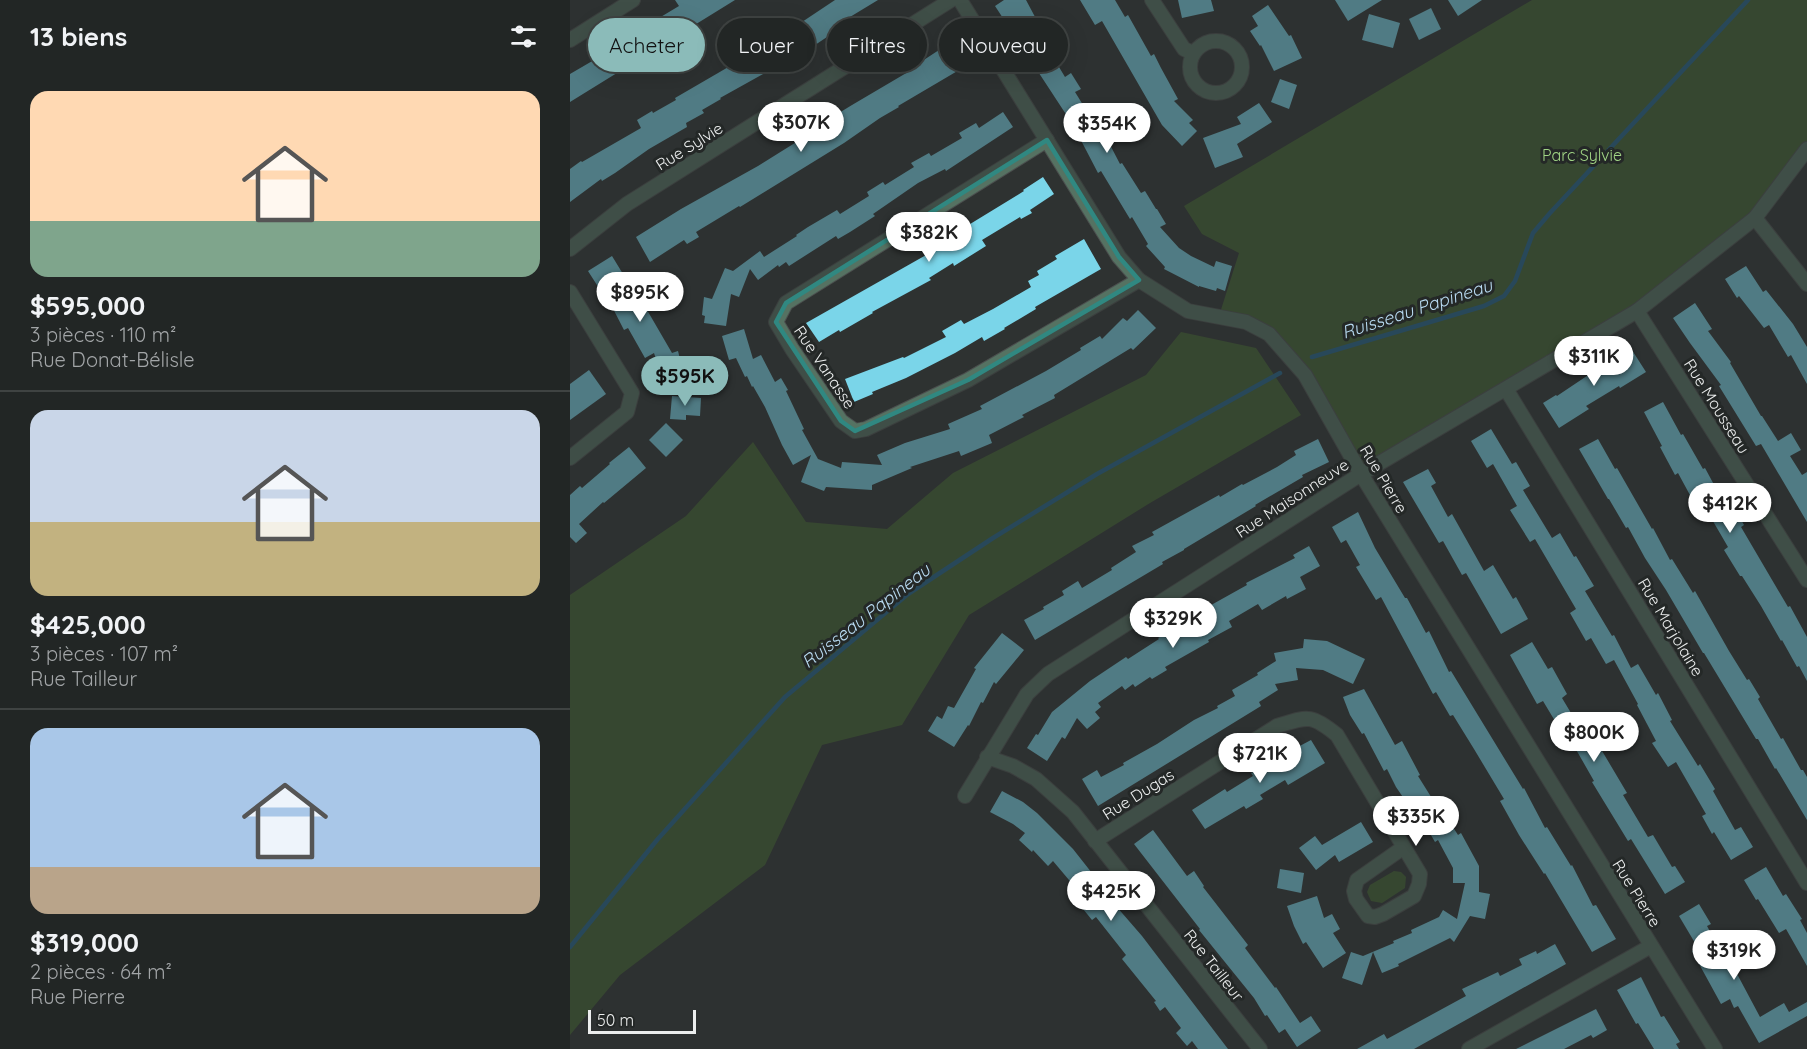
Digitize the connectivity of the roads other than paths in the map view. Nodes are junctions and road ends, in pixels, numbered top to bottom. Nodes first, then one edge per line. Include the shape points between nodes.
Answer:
1 (633, 0) edge
2 (951, 0) edge
3 (960, 0) edge
4 (1152, 0) edge
5 (570, 40) edge
6 (1193, 53) dead end
7 (1047, 140) junction
8 (1807, 148) edge
9 (1755, 218) junction
10 (570, 249) edge
11 (1139, 280) junction
12 (1807, 284) edge
13 (570, 292) edge
14 (1637, 311) junction
15 (1506, 389) junction
16 (570, 458) edge
17 (1361, 474) junction
18 (1807, 580) edge
19 (987, 758) junction
20 (964, 796) dead end
21 (1095, 841) junction
22 (1404, 847) junction
23 (1807, 883) edge
24 (1651, 946) junction
25 (1260, 1049) edge
26 (1469, 1049) edge
27 (1715, 1049) edge

1 - 5 street
2 - 10 street, Rue Sylvie via 627,204
3 - 7 street, Rue Pierre
4 - 6 street via 1184,50
7 - 11 street, Rue Pierre via 1119,257
7 - 11 street, Rue Vanasse via 786,303 776,322 792,349 841,421 855,431 866,429 968,380
8 - 9 street, Rue Maisonneuve
9 - 12 street
9 - 14 street, Rue Maisonneuve
11 - 17 street, Rue Pierre via 1188,311 1246,321 1269,334 1305,375
13 - 16 street via 632,393 627,412
14 - 15 street, Rue Maisonneuve
14 - 18 street, Rue Mousseau
15 - 17 street, Rue Maisonneuve
15 - 23 street, Rue Marjolaine
17 - 19 street, Rue Maisonneuve via 1048,674 1027,694
17 - 24 street, Rue Pierre
19 - 20 street, Rue Maisonneuve
19 - 21 street, Rue Tailleur via 1036,779 1073,812
21 - 22 street, Rue Dugas via 1277,726 1305,717 1322,723 1337,735
21 - 25 street, Rue Tailleur
22 - 22 street, Rue Dugas via 1357,880 1356,899 1368,916 1383,914 1414,896 1420,874
24 - 26 street
24 - 27 street, Rue Pierre

